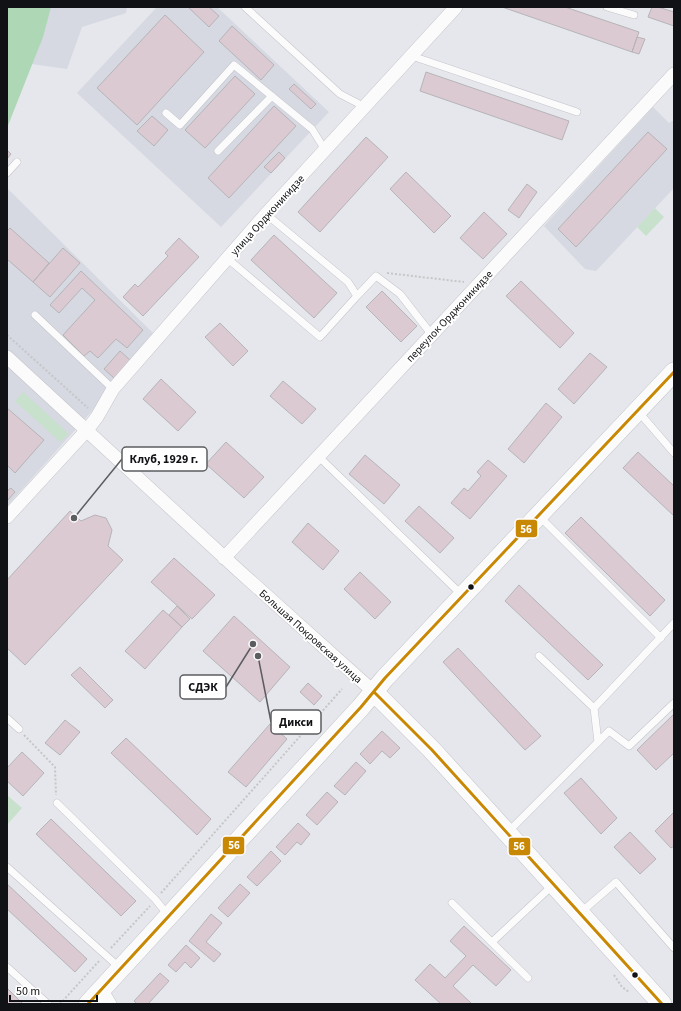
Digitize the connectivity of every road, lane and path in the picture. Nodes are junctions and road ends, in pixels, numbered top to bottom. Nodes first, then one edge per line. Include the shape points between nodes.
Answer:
1 (245, 7) edge
2 (456, 7) edge
3 (607, 7) edge
4 (634, 15) dead end
5 (412, 56) junction
6 (674, 74) edge
7 (272, 96) junction
8 (365, 107) junction
9 (577, 112) dead end
10 (166, 113) dead end
11 (325, 150) junction
12 (218, 151) dead end
13 (18, 162) dead end
14 (7, 173) edge
15 (266, 214) junction
16 (228, 259) junction
17 (376, 276) junction
18 (479, 284) junction
19 (357, 296) junction
20 (35, 315) dead end
21 (432, 334) junction
22 (7, 335) edge
23 (7, 356) edge
24 (674, 372) edge
25 (113, 388) junction
26 (638, 410) junction
27 (92, 411) dead end
28 (87, 430) junction
29 (674, 452) edge
30 (318, 456) junction
31 (539, 515) junction
32 (7, 517) edge
33 (224, 558) junction
34 (462, 595) junction
35 (674, 623) edge
36 (661, 638) junction
37 (539, 656) dead end
38 (342, 690) dead end
39 (374, 692) junction
40 (674, 703) edge
41 (594, 708) junction
42 (7, 718) edge
43 (19, 730) joint
44 (598, 742) junction
45 (56, 803) joint
46 (508, 832) junction
47 (7, 867) edge
48 (554, 883) junction
49 (155, 900) junction
50 (452, 903) dead end
51 (580, 914) junction
52 (169, 916) junction
53 (492, 942) junction
54 (674, 948) edge
55 (105, 955) junction
56 (7, 967) edge
57 (120, 969) junction
58 (528, 978) dead end
59 (105, 997) edge
60 (48, 1004) edge
61 (60, 1004) edge
62 (88, 1004) edge
63 (662, 1004) edge

1 - 8 lane via 340,94
2 - 5 street, улица Орджоникидзе
3 - 4 lane
5 - 8 street, улица Орджоникидзе
5 - 9 lane
6 - 18 street, переулок Орджоникидзе
7 - 10 lane via 234,65 180,125
7 - 11 lane via 312,129
7 - 12 lane
8 - 11 street, улица Орджоникидзе
11 - 15 street, улица Орджоникидзе
13 - 14 lane
15 - 16 street, улица Орджоникидзе
15 - 19 lane via 348,282
16 - 19 lane via 320,337
16 - 25 street, улица Орджоникидзе
17 - 18 path via 381,272
17 - 19 lane
17 - 21 lane via 400,294
18 - 21 street, переулок Орджоникидзе
20 - 25 lane
21 - 30 street, переулок Орджоникидзе
22 - 27 path
23 - 28 street, Большая Покровская улица
24 - 26 main road
25 - 28 street, улица Орджоникидзе
26 - 29 lane
26 - 31 main road
28 - 32 street, улица Орджоникидзе
28 - 33 street, Большая Покровская улица
30 - 33 street, переулок Орджоникидзе
30 - 34 lane
31 - 34 main road
31 - 36 lane
33 - 39 street, Большая Покровская улица
34 - 39 main road
35 - 36 lane
36 - 41 lane
37 - 41 lane
38 - 49 path
39 - 46 main road, Большая Покровская улица
39 - 52 main road
40 - 44 lane via 629,746 609,731
41 - 44 lane
42 - 43 lane
43 - 45 path via 55,767
44 - 46 lane
45 - 49 lane
46 - 48 main road, Большая Покровская улица
47 - 55 lane
48 - 51 main road, Большая Покровская улица
48 - 53 lane
49 - 52 lane
49 - 55 path
50 - 53 lane
51 - 54 lane via 616,882
51 - 63 main road, Большая Покровская улица
52 - 57 main road
53 - 58 lane
55 - 57 lane
55 - 61 path
56 - 60 lane
57 - 59 main road
59 - 62 main road

